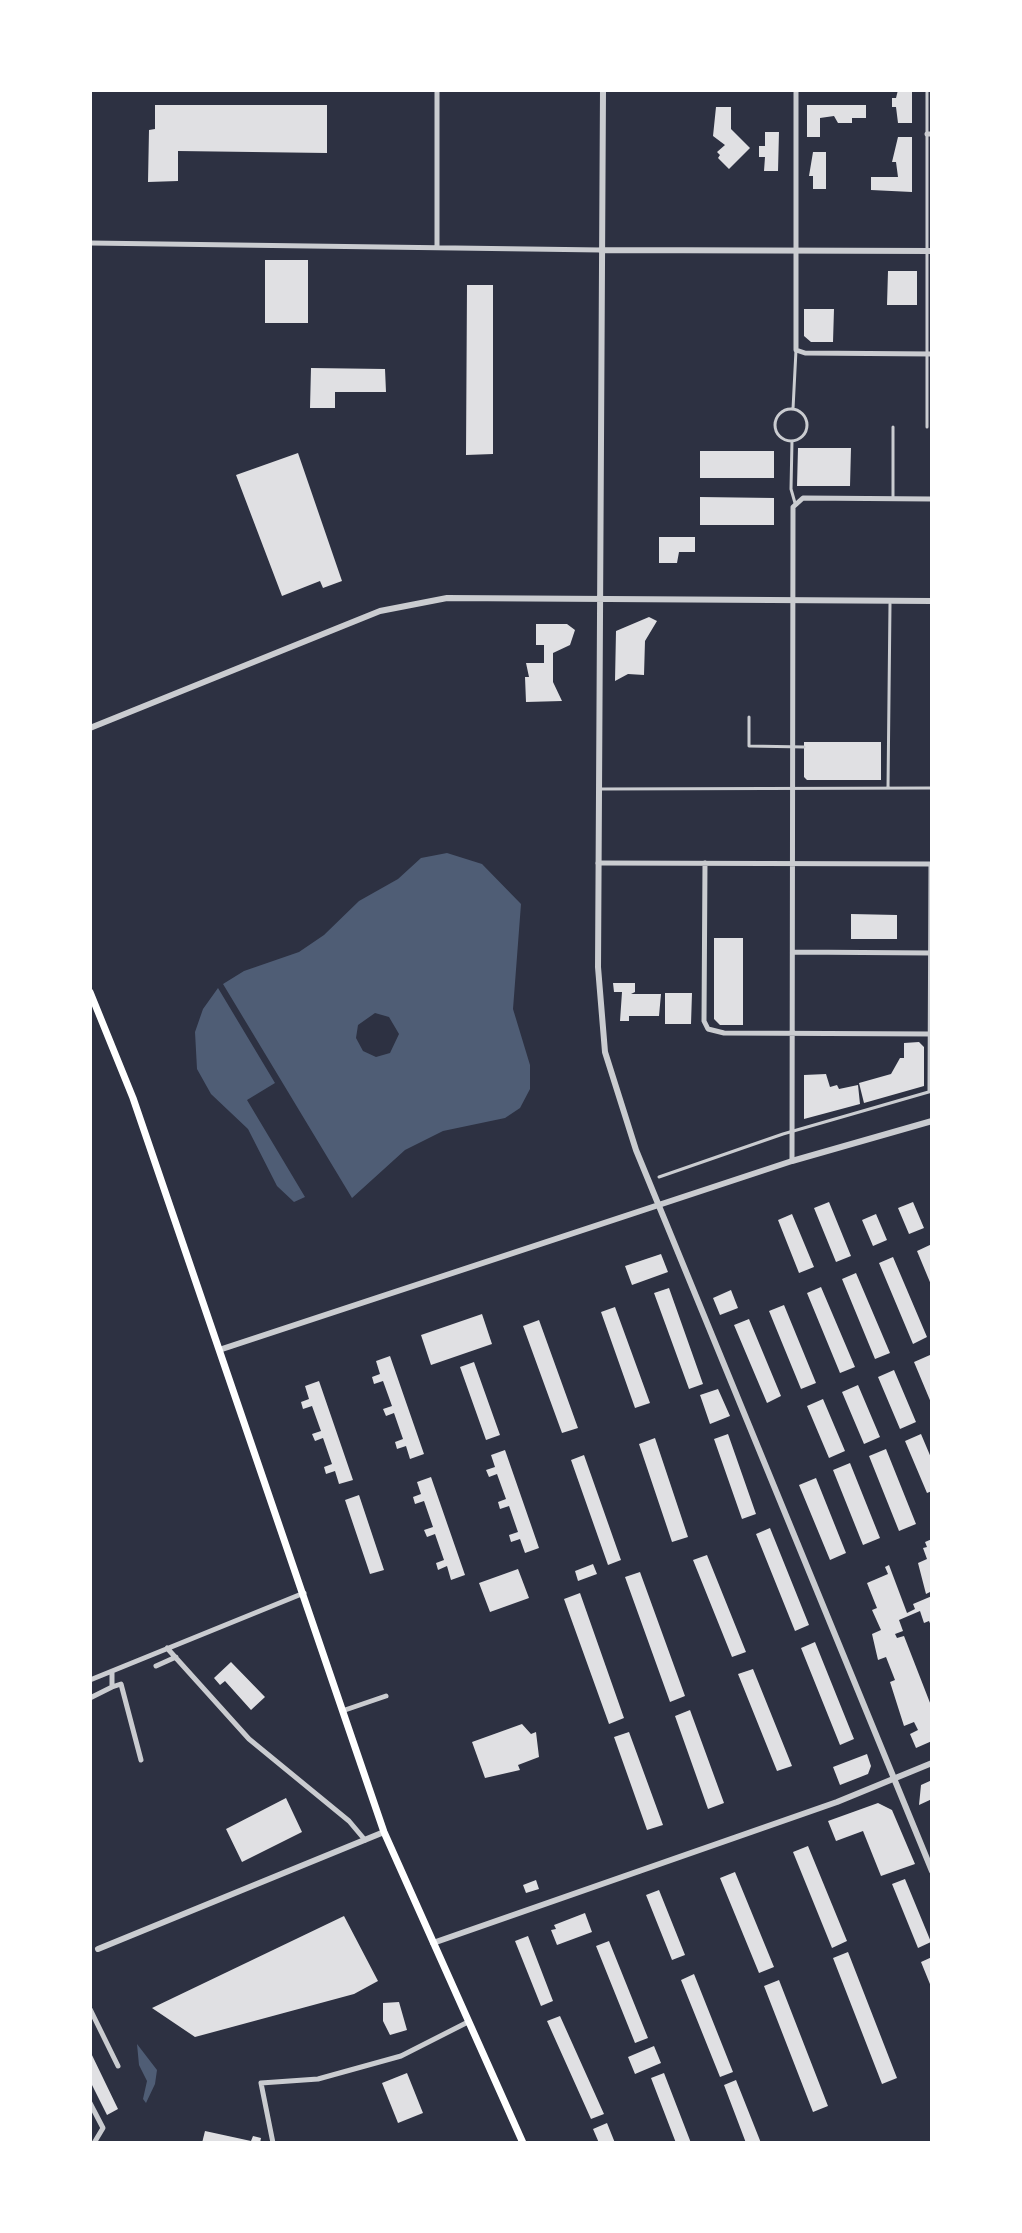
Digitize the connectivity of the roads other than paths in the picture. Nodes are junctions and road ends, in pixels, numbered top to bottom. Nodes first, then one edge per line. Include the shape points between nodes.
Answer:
1 (437, 90) edge
2 (603, 90) edge
3 (796, 90) edge
4 (927, 90) edge
5 (930, 134) edge
6 (90, 243) edge
7 (437, 247) junction
8 (601, 250) junction
9 (929, 251) edge
10 (796, 252) junction
11 (796, 350) junction
12 (929, 354) edge
13 (793, 409) junction
14 (893, 427) dead end
15 (927, 427) dead end
16 (792, 441) junction
17 (893, 499) junction
18 (932, 499) edge
19 (795, 503) junction
20 (600, 599) junction
21 (891, 600) junction
22 (793, 601) junction
23 (932, 601) edge
24 (749, 717) dead end
25 (90, 728) edge
26 (803, 746) dead end
27 (888, 788) junction
28 (932, 788) edge
29 (599, 789) junction
30 (793, 789) junction
31 (598, 863) junction
32 (705, 863) junction
33 (792, 863) junction
34 (931, 864) edge
35 (793, 952) junction
36 (931, 953) edge
37 (90, 992) edge
38 (792, 1034) junction
39 (931, 1034) edge
40 (930, 1091) edge
41 (932, 1121) edge
42 (792, 1131) junction
43 (792, 1161) junction
44 (659, 1177) dead end
45 (660, 1207) junction
46 (219, 1350) junction
47 (305, 1593) junction
48 (167, 1648) junction
49 (176, 1657) junction
50 (156, 1666) dead end
51 (112, 1671) junction
52 (90, 1680) edge
53 (112, 1687) junction
54 (386, 1696) dead end
55 (90, 1698) edge
56 (345, 1710) junction
57 (141, 1760) dead end
58 (932, 1763) edge
59 (895, 1779) junction
60 (384, 1832) junction
61 (365, 1840) junction
62 (932, 1871) edge
63 (433, 1943) junction
64 (93, 1950) edge
65 (90, 2009) edge
66 (468, 2022) junction
67 (118, 2066) dead end
68 (90, 2103) edge
69 (94, 2143) edge
70 (273, 2143) edge
71 (523, 2143) edge

1 - 7 street
2 - 8 street
3 - 10 street
4 - 5 street
5 - 9 street
6 - 7 street
7 - 8 street
8 - 10 street
8 - 20 street
9 - 10 street
9 - 12 street
10 - 11 street
11 - 12 street
11 - 13 street
12 - 15 street
13 - 16 street via 807,423 803,436
13 - 16 street via 779,414 775,427 782,438
14 - 17 street
16 - 19 street
17 - 18 street
17 - 19 street via 803,498
19 - 22 street
20 - 22 street
20 - 25 street via 447,598 380,611
20 - 29 street
21 - 22 street
21 - 23 street
21 - 27 street
22 - 30 street
24 - 26 street via 749,746
27 - 28 street
27 - 30 street
29 - 30 street
29 - 31 street
30 - 33 street
31 - 32 street
31 - 45 street via 599,1004 605,1052
32 - 33 street
32 - 38 street via 704,1021 715,1032
33 - 34 street
33 - 35 street
34 - 36 street
35 - 36 street
35 - 38 street
36 - 39 street
37 - 46 main road via 133,1098
38 - 39 street
38 - 42 street
39 - 40 street
40 - 42 street
41 - 43 street
42 - 43 street
42 - 44 street
43 - 45 street
45 - 46 street
45 - 59 street
46 - 47 main road
47 - 48 street
47 - 56 main road
48 - 49 street
48 - 51 street
49 - 50 street
49 - 61 street via 249,1739
51 - 52 street
51 - 53 street
53 - 55 street
53 - 57 street via 121,1684
54 - 56 street
56 - 60 main road
58 - 59 street
59 - 62 street
59 - 63 street
60 - 61 street
60 - 63 main road
61 - 64 street
63 - 66 main road
65 - 67 street
66 - 70 street via 401,2056 318,2079 261,2083
66 - 71 main road
68 - 69 street via 103,2128

